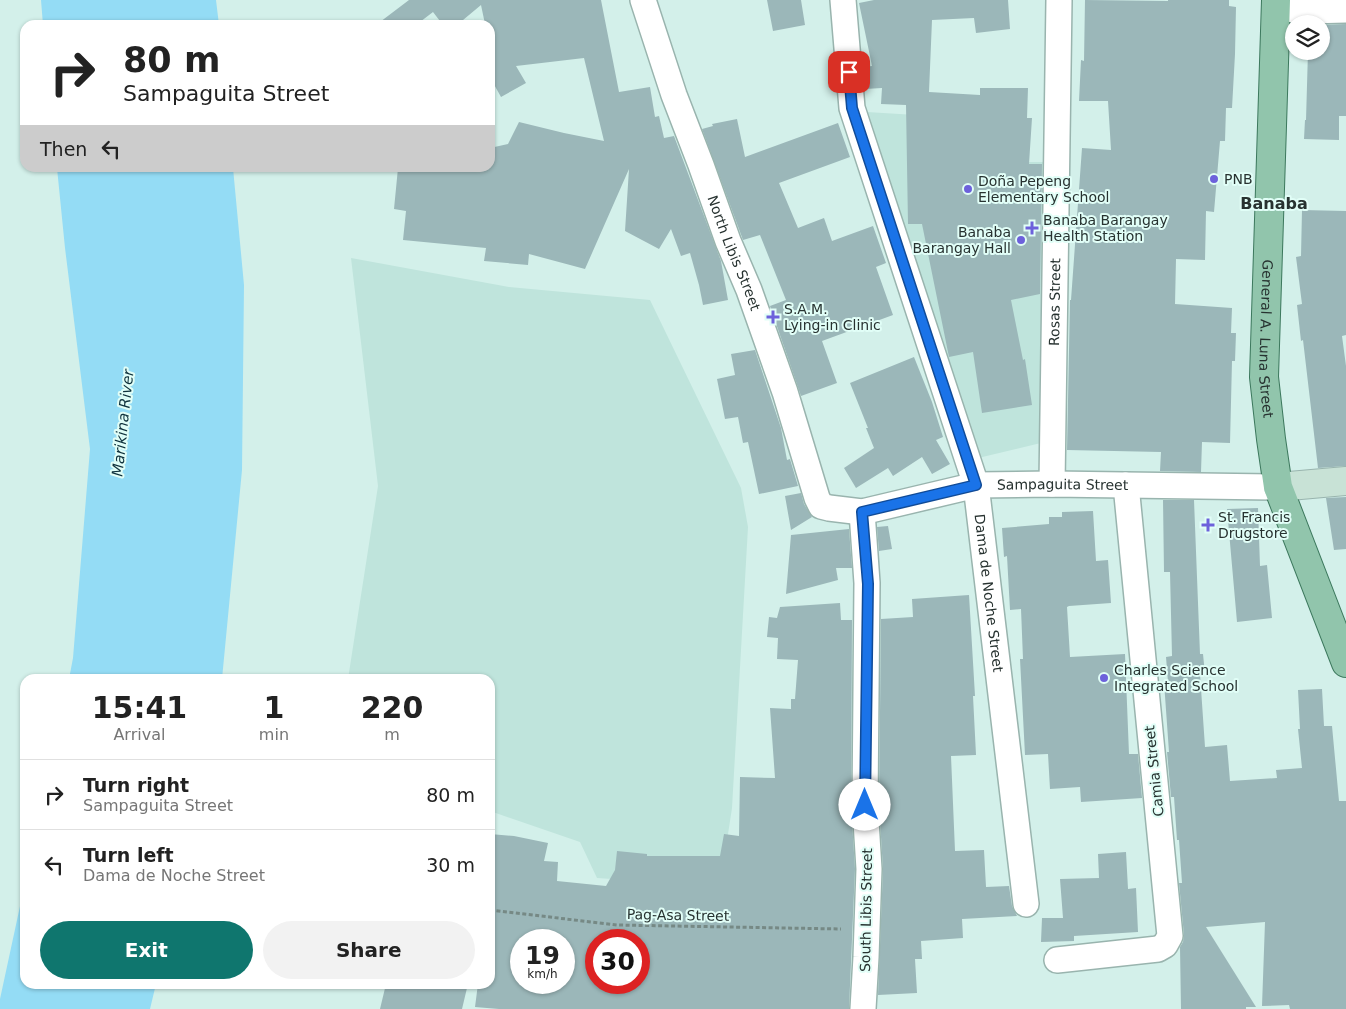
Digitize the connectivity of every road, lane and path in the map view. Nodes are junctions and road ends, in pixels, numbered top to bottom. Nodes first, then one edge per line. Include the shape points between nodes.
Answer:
1 (643, 0) edge
2 (843, 0) edge
3 (1059, 0) edge
4 (1276, 4) edge
5 (1346, 10) edge
6 (1346, 481) edge
7 (1052, 484) junction
8 (976, 485) junction
9 (1126, 485) junction
10 (1278, 487) junction
11 (821, 506) joint
12 (862, 512) junction
13 (1346, 663) edge
14 (1026, 904) dead end
15 (495, 911) edge
16 (867, 929) junction
17 (1057, 960) dead end
18 (863, 1009) edge

1 - 11 street, North Libis Street via 674,95 785,392
2 - 8 street, Dama de Noche Street via 852,108
3 - 7 street, Rosas Street
4 - 5 street via 1307,10
4 - 10 main road, General A. Luna Street via 1264,377
6 - 10 street
7 - 8 street, Sampaguita Street
7 - 9 street, Sampaguita Street
8 - 12 street, Sampaguita Street
8 - 14 street, Dama de Noche Street
9 - 10 street, Sampaguita Street
9 - 17 street, Camia Street via 1170,936 1158,949
10 - 13 main road, General A. Luna Street
11 - 12 street, Sampaguita Street
12 - 16 street, South Libis Street via 868,584
15 - 16 path, Pag-Asa Street via 617,925
16 - 18 street, South Libis Street

